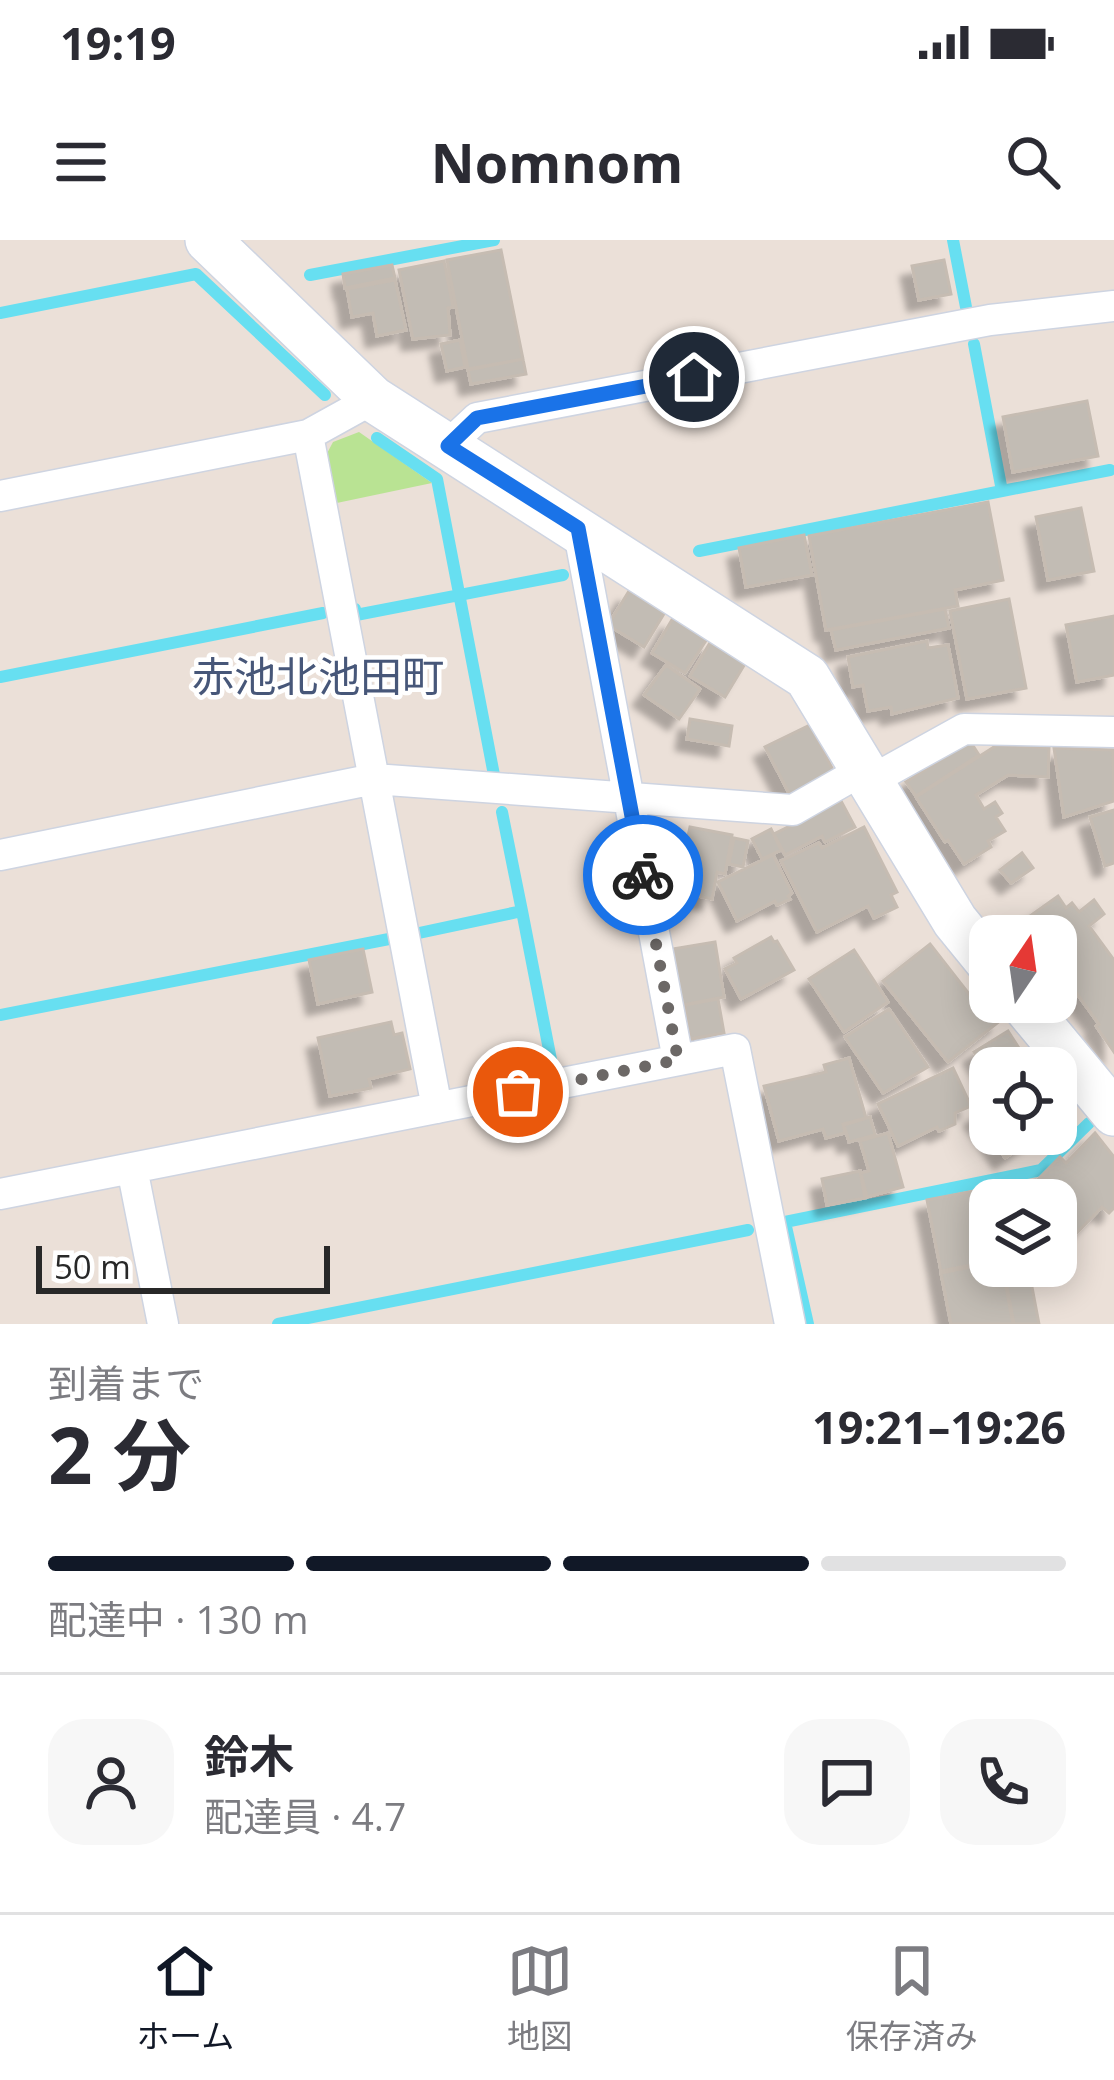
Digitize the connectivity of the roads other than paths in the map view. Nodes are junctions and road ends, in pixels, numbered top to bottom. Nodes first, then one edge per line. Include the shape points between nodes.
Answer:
1 (208, 240) edge
2 (1114, 306) edge
3 (373, 399) junction
4 (308, 435) junction
5 (448, 446) junction
6 (0, 496) edge
7 (578, 528) junction
8 (1114, 732) edge
9 (866, 776) junction
10 (374, 779) junction
11 (628, 798) junction
12 (0, 855) edge
13 (969, 938) edge
14 (1041, 1023) edge
15 (678, 1060) junction
16 (1110, 1101) edge
17 (437, 1108) junction
18 (132, 1168) junction
19 (0, 1194) edge
20 (164, 1324) edge
21 (790, 1324) edge

1 - 3 street
2 - 5 street via 990,320 477,418
3 - 4 street
3 - 5 street
4 - 6 street
4 - 10 street
5 - 7 street
7 - 9 street via 807,677
7 - 11 street
8 - 9 street via 964,729
9 - 11 street via 793,810
9 - 13 street
10 - 11 street
10 - 12 street
10 - 17 street
11 - 15 street
14 - 16 street
15 - 17 street
15 - 21 street via 735,1049
17 - 18 street
18 - 19 street
18 - 20 street

